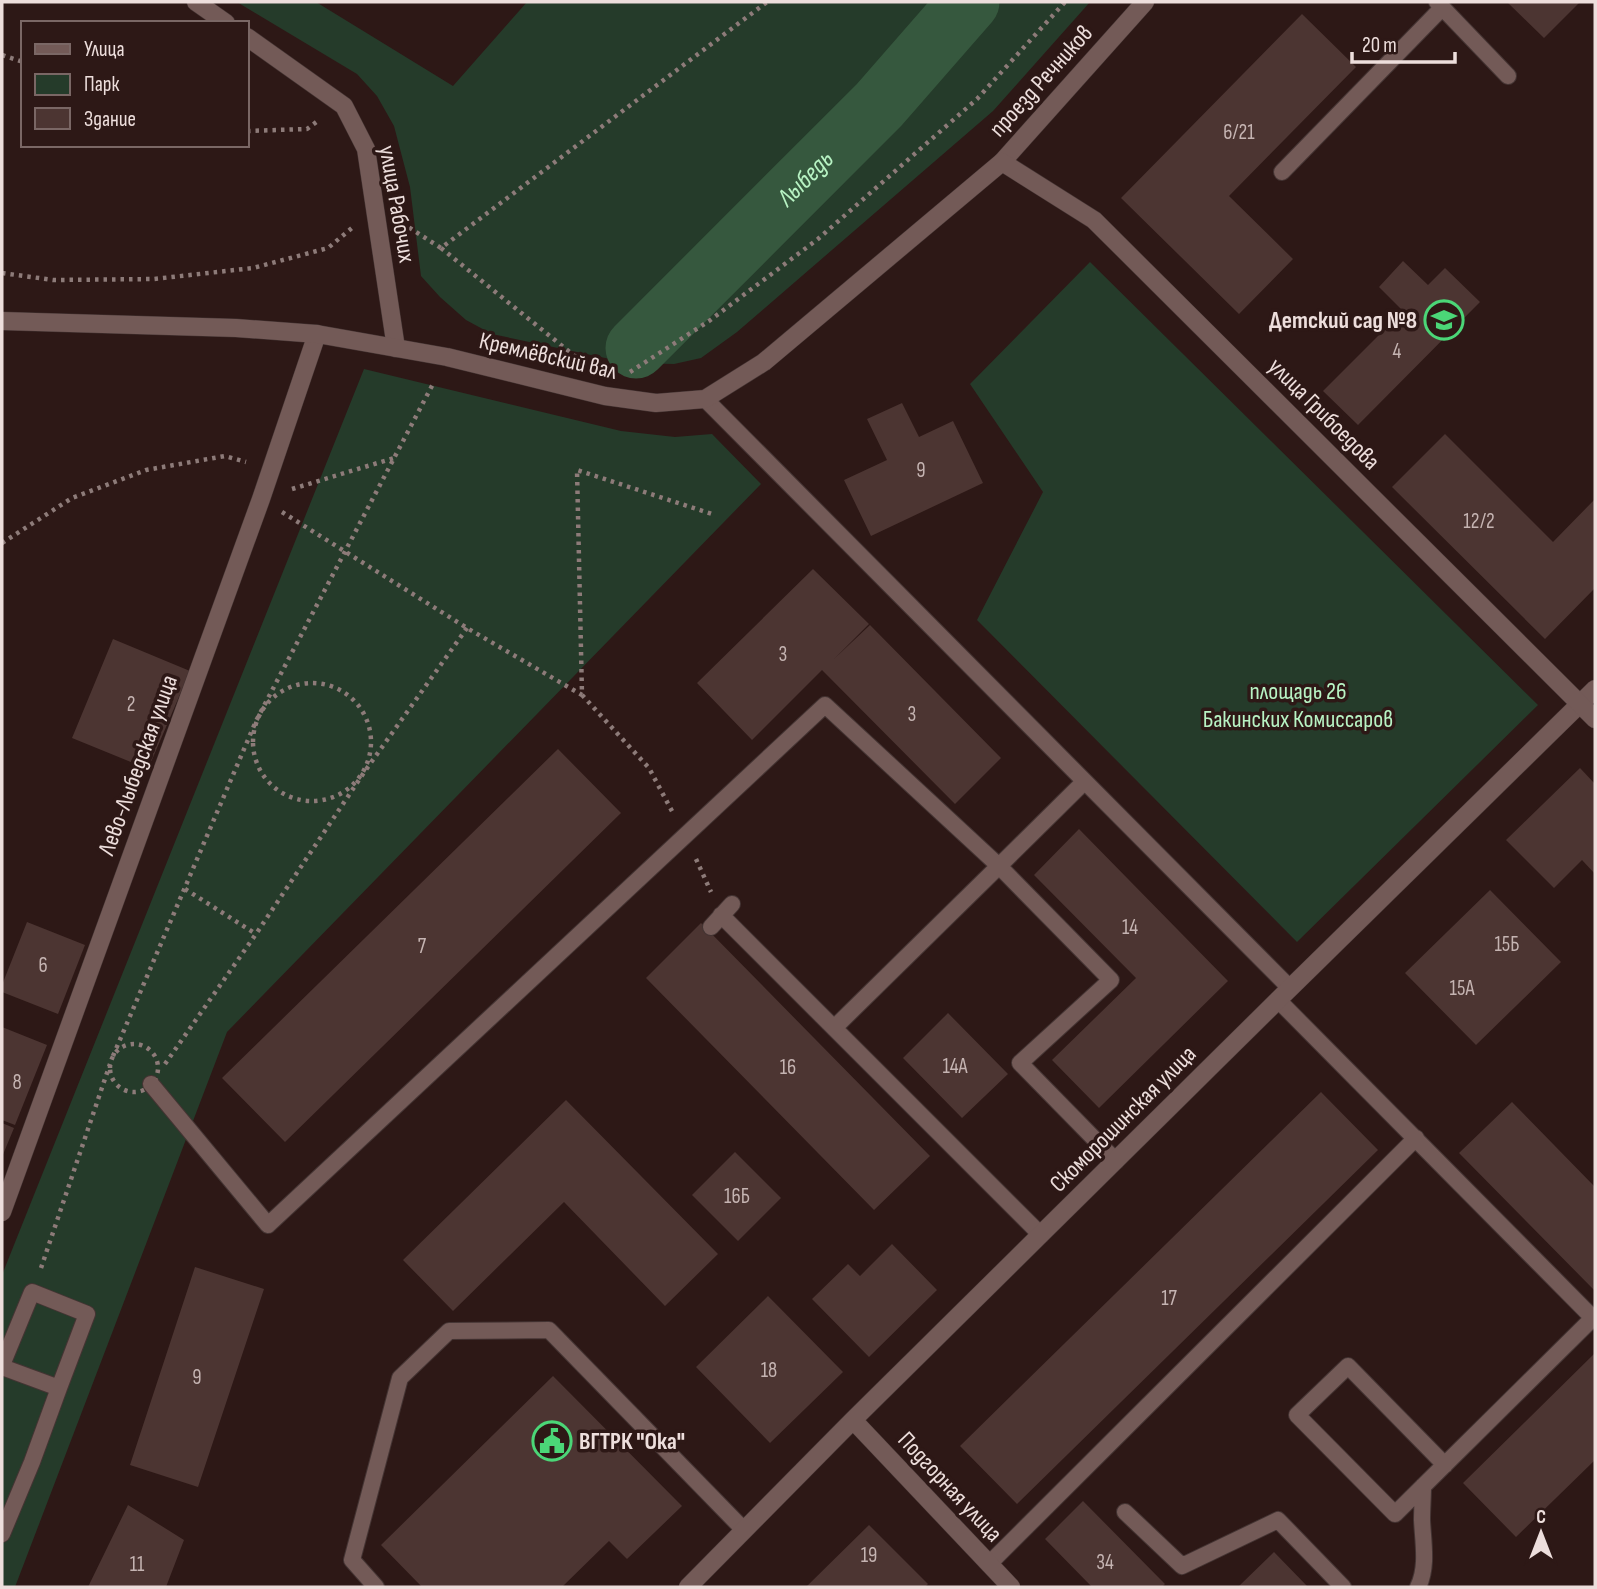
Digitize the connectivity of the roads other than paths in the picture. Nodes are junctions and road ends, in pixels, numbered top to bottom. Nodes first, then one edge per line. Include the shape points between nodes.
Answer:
1 (196, 2) edge
2 (1145, 2) edge
3 (1439, 5) edge
4 (223, 21) edge
5 (248, 38) edge
6 (1508, 76) dead end
7 (1002, 162) junction
8 (1282, 172) dead end
9 (2, 321) edge
10 (317, 334) junction
11 (396, 348) junction
12 (705, 399) junction
13 (1595, 689) edge
14 (1580, 705) junction
15 (1595, 719) edge
16 (1084, 782) junction
17 (999, 866) junction
18 (722, 915) road end
19 (1284, 994) junction
20 (834, 1028) junction
21 (154, 1081) road end
22 (1416, 1138) junction
23 (1116, 1161) junction
24 (2, 1212) edge
25 (1041, 1235) junction
26 (2, 1366) edge
27 (59, 1388) junction
28 (853, 1420) junction
29 (1445, 1465) junction
30 (1423, 1486) junction
31 (1125, 1512) dead end
32 (744, 1530) junction
33 (2, 1534) edge
34 (989, 1564) junction
35 (376, 1587) edge
36 (688, 1587) edge
37 (1011, 1587) edge
38 (1343, 1587) edge
39 (1418, 1587) edge

1 - 4 street
2 - 7 street, проезд Речников
3 - 6 lane
3 - 8 lane
5 - 11 street, улица Рабочих via 344,106 366,149
7 - 12 street, Кремлёвский вал via 764,362
7 - 14 street, улица Грибоедова via 1094,220
9 - 10 street, Кремлёвский вал
10 - 11 street, Кремлёвский вал
10 - 24 street, Лево-Лыбедская улица
11 - 12 street, Кремлёвский вал via 605,396 656,403
12 - 16 lane
13 - 14 street, Скоморошинская улица
14 - 15 street, улица Грибоедова
14 - 19 street, Скоморошинская улица
16 - 17 lane
16 - 19 lane
17 - 20 lane
17 - 21 lane via 825,705 268,1225
17 - 23 lane via 1111,980 1020,1063
18 - 20 lane
19 - 22 lane
19 - 23 street, Скоморошинская улица
20 - 25 lane
22 - 29 lane via 1594,1318
22 - 34 lane
23 - 25 street, Скоморошинская улица
25 - 28 street, Скоморошинская улица
26 - 27 lane
26 - 27 lane via 32,1292 87,1314
27 - 33 lane
28 - 32 street, Скоморошинская улица
28 - 34 street, Подгорная улица
29 - 30 lane
29 - 30 lane via 1348,1366 1297,1415 1395,1514
30 - 39 lane via 1424,1549
31 - 38 lane via 1182,1566 1278,1520
32 - 35 lane via 549,1330 449,1331 400,1378 352,1560
32 - 36 street, Скоморошинская улица
34 - 37 street, Подгорная улица

